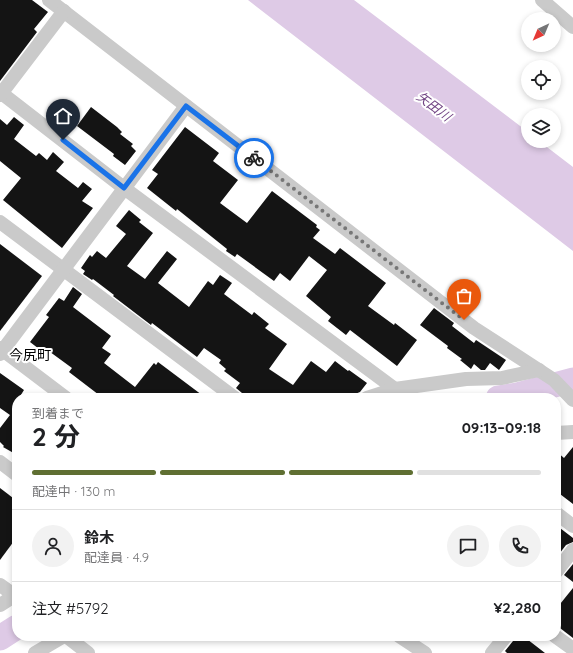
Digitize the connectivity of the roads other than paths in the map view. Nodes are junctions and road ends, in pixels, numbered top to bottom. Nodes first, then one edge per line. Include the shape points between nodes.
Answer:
1 (49, 0) edge
2 (542, 0) edge
3 (64, 11) junction
4 (573, 27) edge
5 (1, 93) edge
6 (186, 106) junction
7 (124, 188) junction
8 (0, 222) edge
9 (64, 270) junction
10 (1, 351) edge
11 (539, 370) junction
12 (395, 389) junction
13 (59, 393) edge
14 (228, 393) edge
15 (383, 393) edge
16 (573, 400) edge
17 (573, 432) edge
18 (561, 433) edge
19 (0, 462) edge
20 (12, 471) edge
21 (561, 517) edge
22 (573, 526) edge
23 (573, 550) edge
24 (561, 566) edge
25 (0, 585) edge
26 (12, 592) edge
27 (12, 597) edge
28 (0, 604) edge
29 (56, 641) edge
30 (72, 641) edge
31 (407, 641) edge
32 (502, 641) edge
33 (561, 641) edge
34 (573, 650) edge
35 (35, 653) edge
36 (88, 653) edge
37 (425, 653) edge
38 (492, 653) edge

1 - 3 street
2 - 4 street
3 - 5 street
3 - 6 street
5 - 7 street
6 - 7 street
6 - 11 street via 474,328
7 - 9 street
7 - 12 street
8 - 9 street
9 - 10 street
9 - 14 street
10 - 13 street
11 - 12 street via 502,378 466,379
11 - 16 street via 554,380
12 - 15 street
17 - 18 street
19 - 20 street
21 - 22 street
23 - 24 street
25 - 26 street
27 - 28 street
29 - 35 street
30 - 36 street
31 - 37 street
32 - 38 street
33 - 34 street

